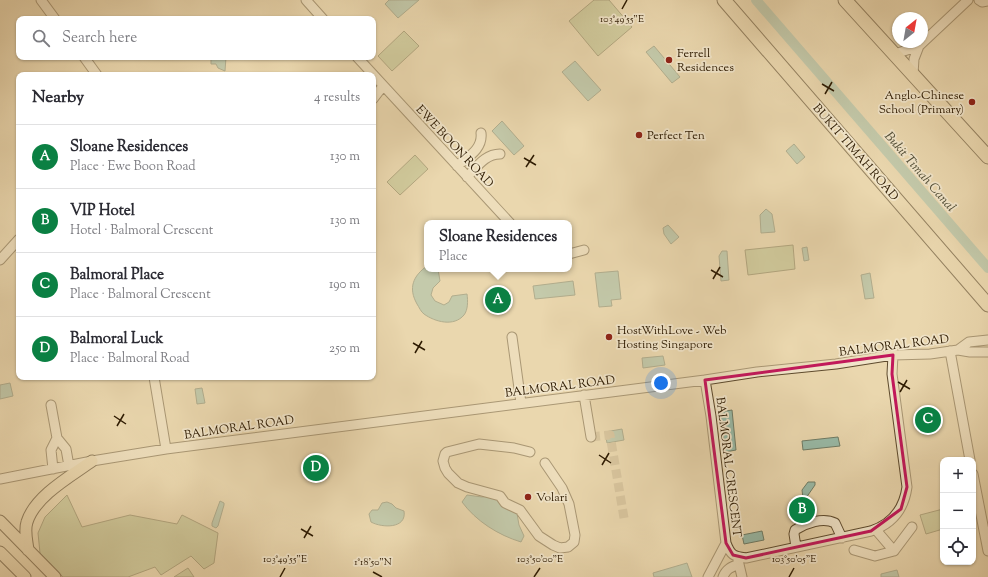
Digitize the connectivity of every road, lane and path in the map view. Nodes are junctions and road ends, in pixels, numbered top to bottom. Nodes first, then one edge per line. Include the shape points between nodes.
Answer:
1 (41, 0) edge
2 (724, 0) edge
3 (845, 0) edge
4 (968, 0) edge
5 (979, 0) edge
6 (988, 1) edge
7 (311, 2) edge
8 (53, 16) edge
9 (321, 16) edge
10 (928, 38) edge
11 (913, 48) edge
12 (918, 48) edge
13 (895, 54) junction
14 (86, 60) edge
15 (360, 60) edge
16 (95, 72) edge
17 (370, 72) edge
18 (913, 74) junction
19 (376, 78) edge
20 (383, 86) junction
21 (376, 96) edge
22 (480, 133) dead end
23 (500, 154) dead end
24 (988, 157) edge
25 (457, 166) junction
26 (467, 176) junction
27 (507, 220) edge
28 (16, 242) edge
29 (584, 250) dead end
30 (572, 253) edge
31 (0, 260) edge
32 (986, 300) edge
33 (512, 337) dead end
34 (988, 340) edge
35 (954, 350) junction
36 (988, 352) edge
37 (893, 355) junction
38 (154, 380) edge
39 (705, 380) junction
40 (584, 395) junction
41 (521, 403) junction
42 (51, 405) dead end
43 (591, 437) dead end
44 (57, 438) junction
45 (166, 449) junction
46 (530, 452) dead end
47 (970, 457) edge
48 (92, 461) junction
49 (545, 463) dead end
50 (69, 466) junction
51 (53, 469) junction
52 (0, 479) edge
53 (976, 489) edge
54 (0, 521) edge
55 (912, 527) dead end
56 (876, 530) junction
57 (842, 538) junction
58 (726, 543) junction
59 (796, 547) junction
60 (28, 550) junction
61 (854, 550) dead end
62 (894, 551) junction
63 (988, 551) edge
64 (0, 552) edge
65 (739, 560) junction
66 (25, 577) edge
67 (55, 577) edge
68 (708, 577) edge
69 (723, 577) edge
70 (742, 577) edge

1 - 8 street
2 - 32 highway, BUKIT TIMAH ROAD
3 - 13 highway
4 - 10 street
5 - 6 street
7 - 9 street
11 - 13 street
12 - 18 street
13 - 18 highway
14 - 16 street
15 - 17 street, EWE BOON ROAD
18 - 24 highway
19 - 20 street, EWE BOON ROAD
20 - 21 street
20 - 25 street, EWE BOON ROAD
22 - 25 street via 480,145
23 - 26 street via 488,156
25 - 26 street, EWE BOON ROAD
26 - 27 street, EWE BOON ROAD
28 - 31 street
29 - 30 street
33 - 41 street
34 - 35 street, BALMORAL ROAD via 969,342
35 - 36 street, BALMORAL ROAD
35 - 37 street, BALMORAL ROAD via 930,354
35 - 47 street
37 - 39 street, BALMORAL ROAD
37 - 56 street via 892,374 907,487 906,499 894,517
38 - 45 street
39 - 40 street, BALMORAL ROAD
39 - 58 street, BALMORAL CRESCENT
40 - 41 street, BALMORAL ROAD
40 - 43 street
41 - 45 street, BALMORAL ROAD
42 - 44 street
44 - 50 street via 66,449
44 - 51 street via 52,450
45 - 48 street, BALMORAL ROAD
46 - 49 street via 479,444 447,452 443,461 448,473 458,483 500,496 505,503 520,510 539,536 560,548 568,547 574,542 575,535 569,504 562,488
48 - 50 street, BALMORAL ROAD
48 - 60 main road via 50,491 33,511 27,522
50 - 51 street, BALMORAL ROAD
51 - 52 street, BALMORAL ROAD
53 - 63 street
54 - 60 main road
55 - 62 street
56 - 57 street
56 - 62 street
57 - 59 street
57 - 59 street via 832,521 809,523 795,530
58 - 65 street, BALMORAL CRESCENT via 729,551
58 - 68 street
59 - 65 street
60 - 67 main road
61 - 62 street via 875,556
64 - 66 main road
65 - 69 street via 726,570
65 - 70 street

